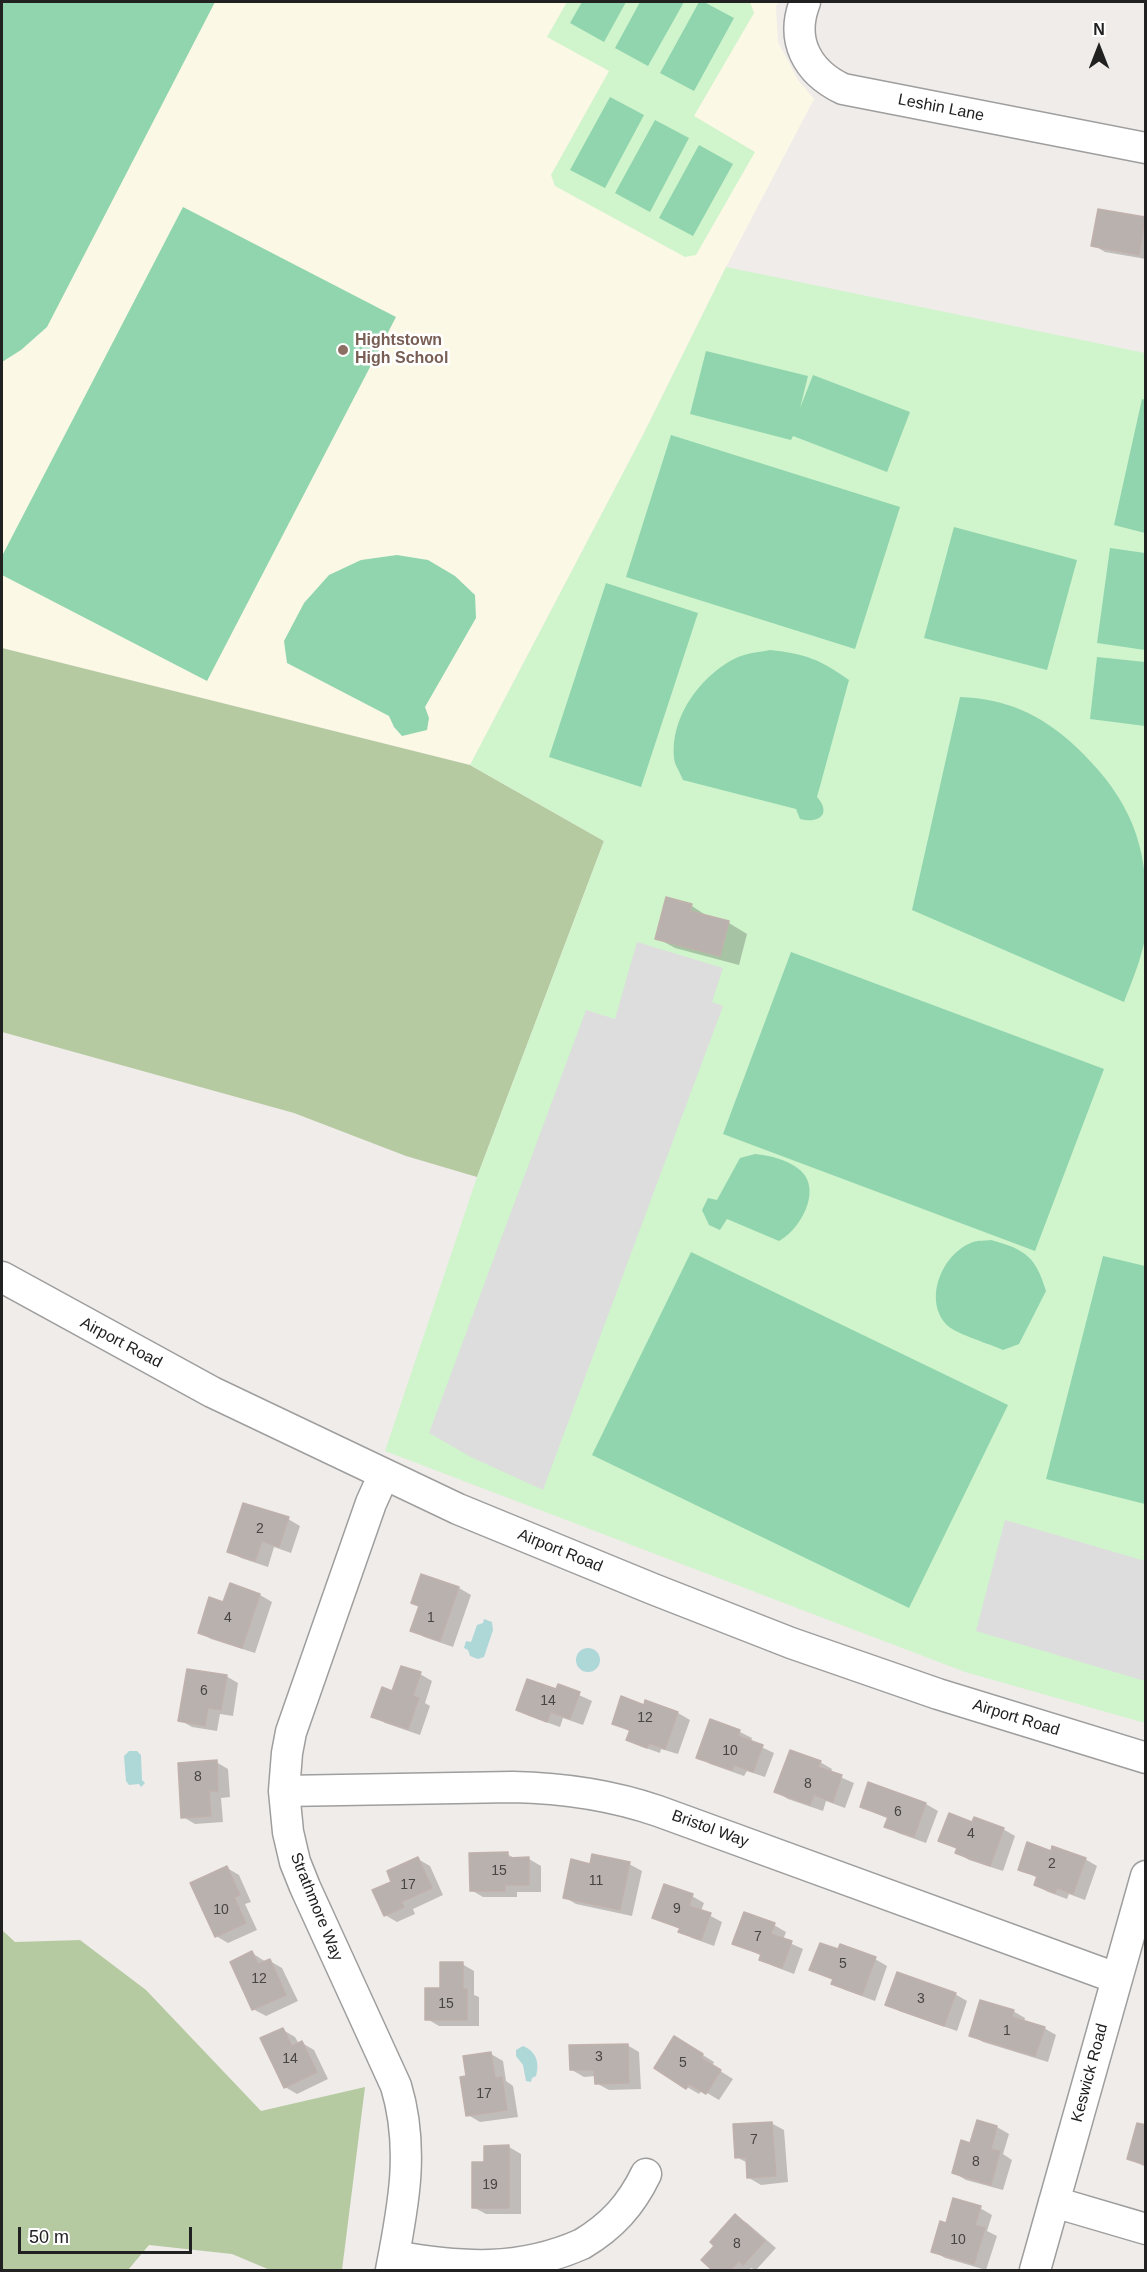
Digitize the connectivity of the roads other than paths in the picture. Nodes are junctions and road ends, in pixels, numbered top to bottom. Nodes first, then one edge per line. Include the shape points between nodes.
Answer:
1 (805, 2) edge
2 (1146, 148) edge
3 (2, 1277) edge
4 (384, 1474) junction
5 (1146, 1758) edge
6 (284, 1791) junction
7 (1146, 1876) edge
8 (1116, 1977) junction
9 (646, 2174) dead end
10 (1054, 2202) junction
11 (1146, 2229) edge
12 (393, 2263) edge
13 (1035, 2271) edge

1 - 2 street, Leshin Lane via 799,33 804,53 814,69 843,89
3 - 4 street, Airport Road via 212,1392
4 - 5 street, Airport Road via 458,1509 791,1643 938,1694
4 - 6 street, Strathmore Way via 291,1732
6 - 8 street, Bristol Way via 545,1787 616,1798
6 - 12 street, Strathmore Way via 288,1832 305,1887 396,2086 403,2110 407,2165
7 - 8 street, Keswick Road
8 - 10 street, Keswick Road
9 - 12 street via 630,2204 613,2223 578,2246 540,2263 483,2269
10 - 11 street
10 - 13 street, Keswick Road

